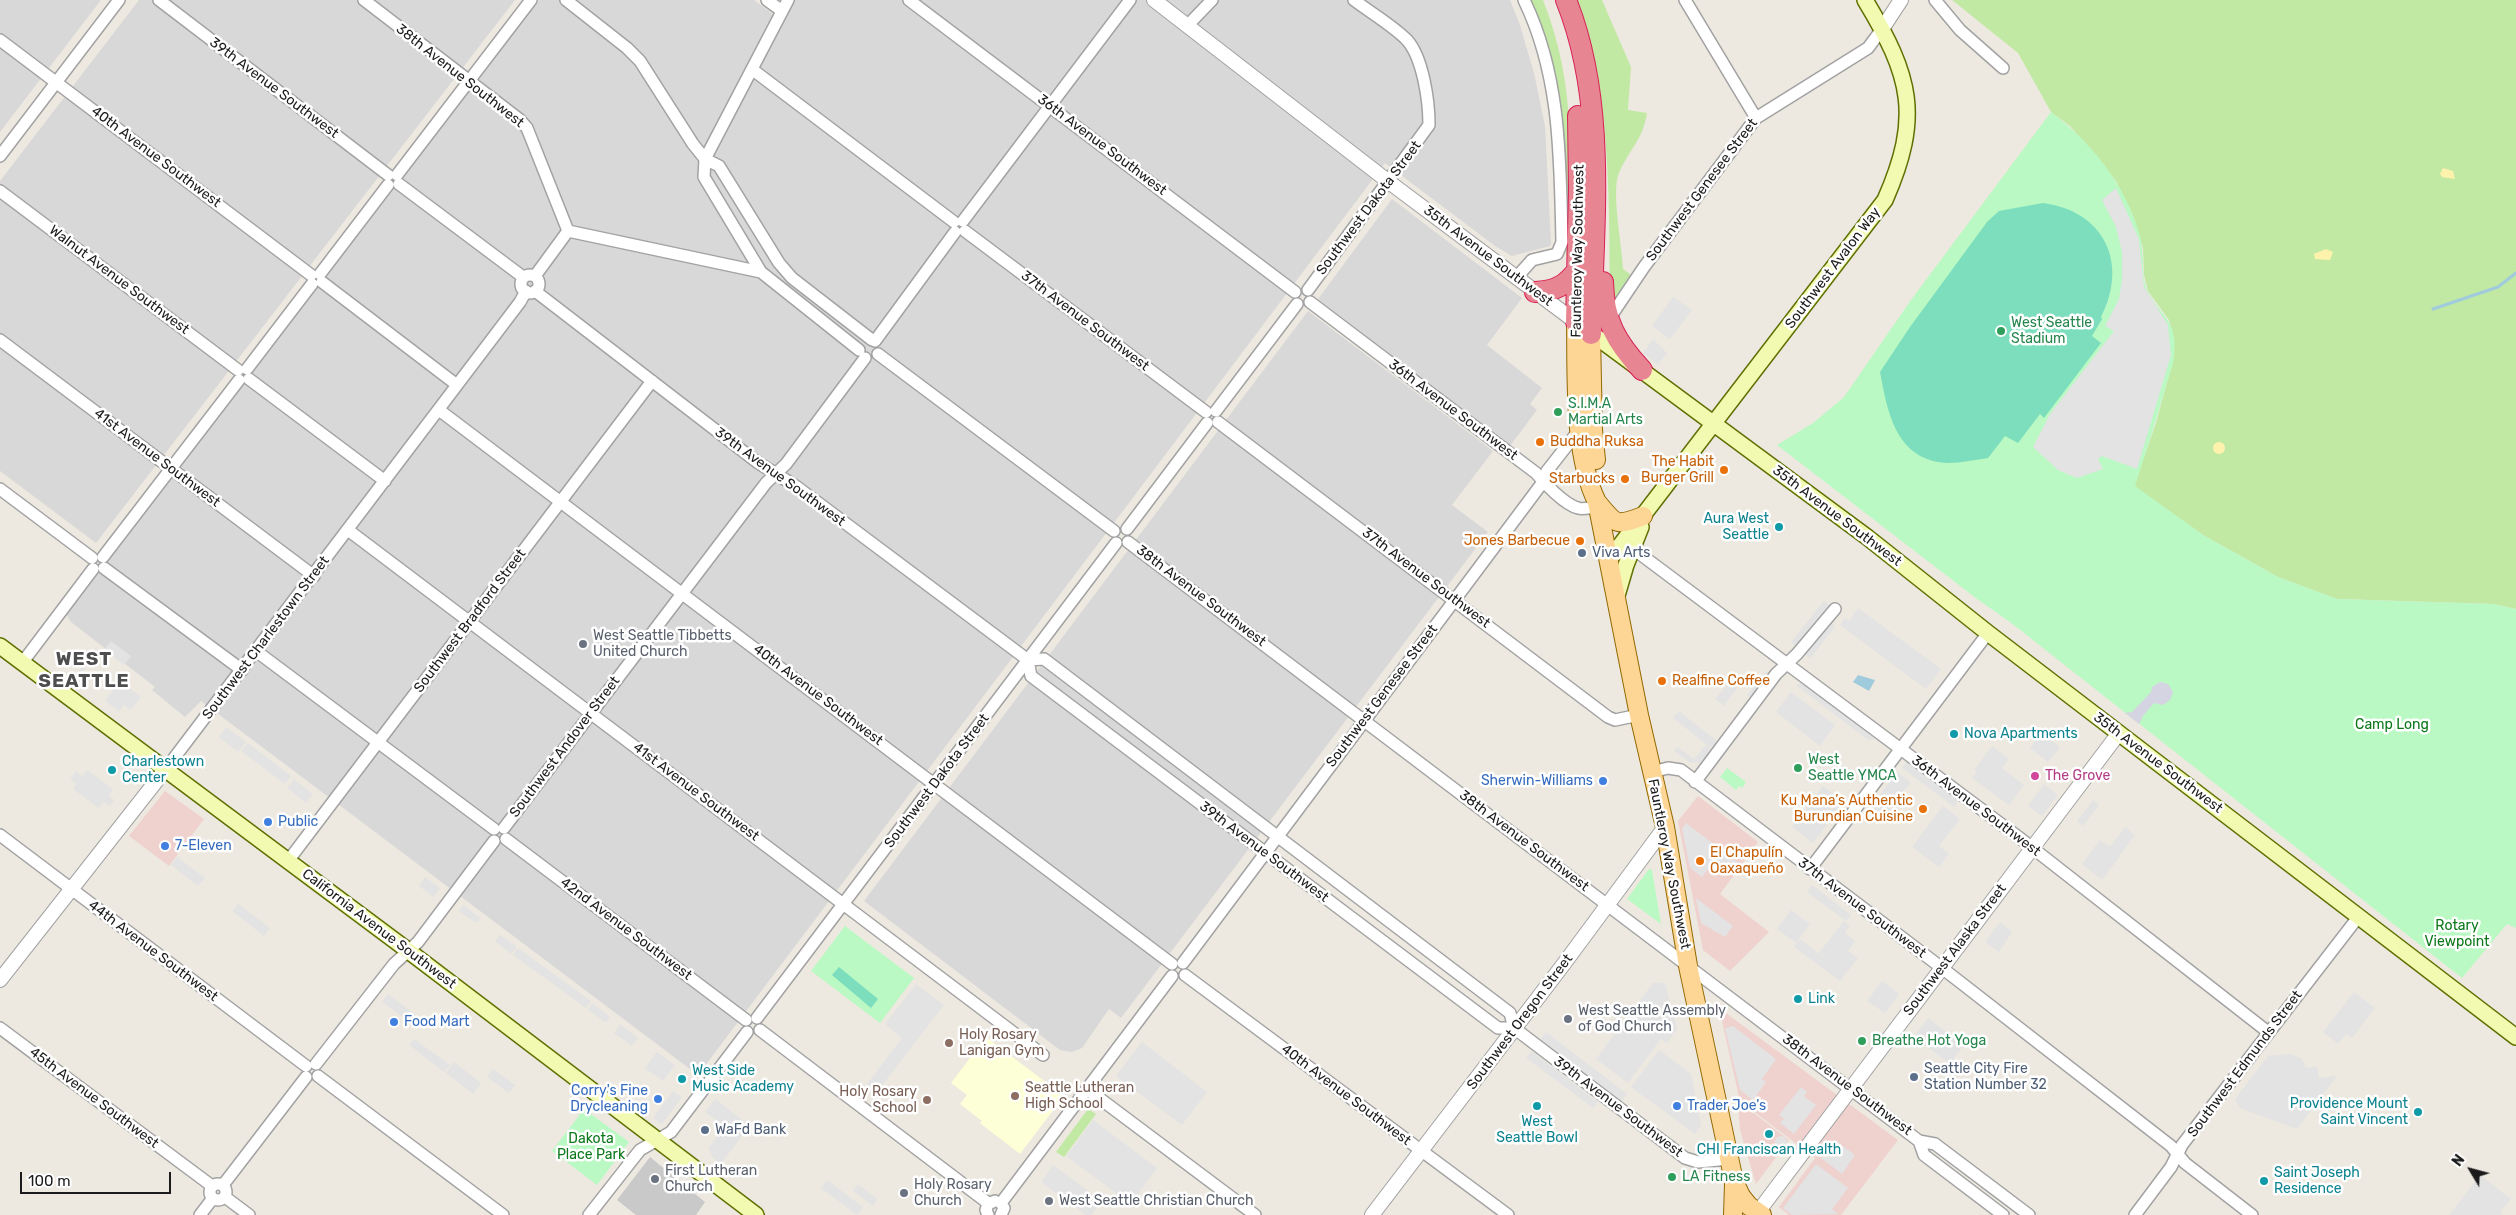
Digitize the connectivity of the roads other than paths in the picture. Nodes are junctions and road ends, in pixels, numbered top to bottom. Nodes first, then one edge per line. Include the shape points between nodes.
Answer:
1 (118, 0) edge
2 (160, 0) edge
3 (364, 0) edge
4 (531, 0) edge
5 (566, 0) edge
6 (767, 0) edge
7 (788, 0) edge
8 (909, 0) edge
9 (1130, 0) edge
10 (1154, 0) edge
11 (1212, 0) edge
12 (1354, 0) edge
13 (1524, 0) edge
14 (1553, 0) edge
15 (1566, 0) edge
16 (1685, 0) edge
17 (1865, 0) edge
18 (1901, 0) edge
19 (1935, 0) edge
20 (782, 12) junction
21 (1187, 26) junction
22 (1882, 29) junction
23 (0, 40) edge
24 (2002, 68) dead end
25 (753, 70) junction
26 (469, 81) junction
27 (56, 82) junction
28 (1050, 106) junction
29 (1756, 118) junction
30 (0, 156) edge
31 (705, 159) junction
32 (393, 180) junction
33 (1389, 182) junction
34 (0, 190) edge
35 (1594, 204) junction
36 (959, 227) junction
37 (568, 231) junction
38 (1578, 269) junction
39 (761, 272) junction
40 (529, 277) junction
41 (1516, 278) junction
42 (316, 279) junction
43 (1308, 290) junction
44 (530, 291) junction
45 (1295, 292) junction
46 (1535, 292) junction
47 (1310, 302) junction
48 (1297, 304) junction
49 (1608, 321) junction
50 (1584, 328) junction
51 (0, 340) edge
52 (873, 340) junction
53 (862, 354) junction
54 (878, 354) junction
55 (1642, 370) junction
56 (243, 374) junction
57 (652, 381) junction
58 (457, 385) junction
59 (439, 410) junction
60 (1212, 417) junction
61 (1715, 423) junction
62 (1580, 428) junction
63 (171, 468) junction
64 (776, 474) junction
65 (385, 481) junction
66 (1543, 482) junction
67 (0, 489) edge
68 (561, 501) junction
69 (1597, 504) junction
70 (1647, 510) junction
71 (1126, 529) junction
72 (348, 530) junction
73 (1114, 531) junction
74 (1122, 542) junction
75 (1629, 542) junction
76 (1608, 561) junction
77 (98, 563) junction
78 (314, 576) junction
79 (682, 593) junction
80 (1456, 600) junction
81 (1616, 601) junction
82 (1835, 609) dead end
83 (469, 622) junction
84 (1988, 633) junction
85 (0, 646) edge
86 (256, 651) junction
87 (1028, 660) junction
88 (22, 663) junction
89 (1787, 664) junction
90 (242, 670) junction
91 (591, 713) junction
92 (1639, 715) junction
93 (1364, 719) junction
94 (2119, 733) junction
95 (378, 742) junction
96 (1901, 749) junction
97 (165, 770) junction
98 (1652, 772) junction
99 (1695, 782) junction
100 (934, 784) junction
101 (1664, 827) junction
102 (502, 832) junction
103 (0, 835) edge
104 (1277, 836) junction
105 (2032, 848) junction
106 (1265, 852) junction
107 (288, 861) junction
108 (1810, 869) junction
109 (71, 889) junction
110 (844, 904) junction
111 (1608, 905) junction
112 (2359, 916) junction
113 (408, 951) junction
114 (1688, 966) junction
115 (1176, 968) junction
116 (1942, 968) junction
117 (0, 980) edge
118 (750, 1023) junction
119 (0, 1028) edge
120 (1514, 1028) junction
121 (2268, 1032) junction
122 (2516, 1037) edge
123 (1043, 1055) dead end
124 (309, 1069) junction
125 (1851, 1088) junction
126 (1087, 1089) junction
127 (656, 1140) junction
128 (1919, 1141) junction
129 (1421, 1151) junction
130 (2178, 1154) junction
131 (1729, 1159) junction
132 (1734, 1181) junction
133 (218, 1185) junction
134 (225, 1197) junction
135 (213, 1198) junction
136 (988, 1209) edge
137 (1002, 1212) edge
138 (1759, 1214) edge
139 (200, 1215) edge
140 (249, 1215) edge
141 (503, 1215) edge
142 (589, 1215) edge
143 (756, 1215) edge
144 (1255, 1215) edge
145 (1372, 1215) edge
146 (1508, 1215) edge
147 (1733, 1215) edge
148 (2003, 1215) edge
149 (2029, 1215) edge
150 (2135, 1215) edge
151 (2252, 1215) edge

1 - 27 street
2 - 32 street, 39th Avenue Southwest
3 - 26 street, 38th Avenue Southwest
4 - 26 street
5 - 31 street via 640,61
6 - 20 street
7 - 20 street
8 - 28 street, 36th Avenue Southwest
9 - 28 street
10 - 21 street, 35th Avenue Southwest
11 - 21 street
12 - 33 street, Southwest Dakota Street via 1406,39 1420,64 1429,125
13 - 41 street, Fauntleroy Way Southwest via 1547,62 1556,112 1562,242 1557,254 1532,260
14 - 38 highway, Fauntleroy Way Southwest via 1571,58 1579,124
15 - 35 highway, Fauntleroy Way Southwest via 1588,77 1594,147
16 - 29 street
17 - 22 main road, Southwest Avalon Way
18 - 22 street, Southwest Genesee Street
19 - 24 street via 1960,30
20 - 25 street
21 - 33 street, 35th Avenue Southwest
22 - 29 street, Southwest Genesee Street via 1868,48
22 - 61 main road, Southwest Avalon Way via 1904,80 1906,133 1895,177 1885,200
23 - 27 street, 40th Avenue Southwest
25 - 31 street
25 - 36 street, 37th Avenue Southwest
26 - 32 street
26 - 37 street, 38th Avenue Southwest via 527,128
27 - 30 street
27 - 42 street, 40th Avenue Southwest
28 - 36 street
28 - 45 street, 36th Avenue Southwest
29 - 49 street, Southwest Genesee Street via 1644,267
31 - 39 street via 704,177
31 - 52 street via 719,166 788,273
32 - 40 street, 39th Avenue Southwest
32 - 42 street
33 - 41 street, 35th Avenue Southwest
33 - 43 street, Southwest Dakota Street
34 - 56 street, Walnut Avenue Southwest
35 - 49 highway via 1602,244
35 - 50 highway, Fauntleroy Way Southwest
36 - 52 street
36 - 60 street, 37th Avenue Southwest
37 - 39 street
37 - 40 street
38 - 46 highway via 1570,281 1559,288
38 - 50 highway, Fauntleroy Way Southwest
39 - 53 street
40 - 44 street via 521,286
41 - 46 street, 35th Avenue Southwest
42 - 56 street
42 - 58 street, 40th Avenue Southwest
43 - 45 street via 1302,288
43 - 47 street
44 - 57 street, 39th Avenue Southwest
44 - 58 street, Southwest Charlestown Street
45 - 48 street
46 - 50 street, 35th Avenue Southwest
47 - 48 street via 1304,306
47 - 66 street, 36th Avenue Southwest via 1536,473
48 - 60 street
49 - 55 highway via 1621,348
50 - 55 main road, 35th Avenue Southwest
50 - 62 main road, Fauntleroy Way Southwest
50 - 69 main road, Fauntleroy Way Southwest via 1599,482
51 - 63 street, 41st Avenue Southwest
52 - 53 street via 862,342
52 - 54 street via 879,349
53 - 54 street via 871,359
53 - 64 street, Southwest Andover Street
54 - 73 street
55 - 61 main road, 35th Avenue Southwest
56 - 63 street
56 - 65 street, Walnut Avenue Southwest
57 - 64 street, 39th Avenue Southwest
57 - 68 street, Southwest Bradford Street
58 - 59 street, Southwest Charlestown Street
59 - 65 street, Southwest Charlestown Street
59 - 68 street, 40th Avenue Southwest
60 - 71 street
60 - 80 street, 37th Avenue Southwest
61 - 70 main road, Southwest Avalon Way
61 - 84 main road, 35th Avenue Southwest
62 - 66 street, Southwest Genesee Street via 1547,471
62 - 69 main road, Fauntleroy Way Southwest via 1588,484
63 - 77 street
63 - 78 street, 41st Avenue Southwest
64 - 79 street, Southwest Andover Street
64 - 87 street, 39th Avenue Southwest
65 - 72 street, Southwest Charlestown Street
66 - 69 street, 36th Avenue Southwest via 1576,508
66 - 80 street, Southwest Genesee Street
67 - 77 street
68 - 79 street, 40th Avenue Southwest
68 - 83 street, Southwest Bradford Street
69 - 70 main road via 1617,523 1623,524
69 - 76 main road, Fauntleroy Way Southwest
70 - 75 main road, Southwest Avalon Way
71 - 73 street via 1120,527
71 - 74 street via 1130,535
72 - 78 street, Southwest Charlestown Street
72 - 83 street, 41st Avenue Southwest
73 - 74 street via 1112,537
74 - 87 street, Southwest Dakota Street
74 - 93 street, 38th Avenue Southwest
75 - 76 main road, Southwest Avalon Way
75 - 81 main road, Southwest Avalon Way
75 - 89 street, 36th Avenue Southwest
76 - 81 main road, Fauntleroy Way Southwest
77 - 88 street
77 - 90 street
78 - 86 street, Southwest Charlestown Street
79 - 91 street, Southwest Andover Street
79 - 100 street, 40th Avenue Southwest
80 - 92 street, 37th Avenue Southwest via 1608,717 1615,720
80 - 93 street, Southwest Genesee Street
81 - 92 main road, Fauntleroy Way Southwest
82 - 89 street
83 - 91 street, 41st Avenue Southwest
83 - 95 street, Southwest Bradford Street
84 - 94 main road, 35th Avenue Southwest
84 - 96 street
85 - 88 main road, California Avenue Southwest
86 - 90 street, Southwest Charlestown Street
86 - 95 street, 42nd Avenue Southwest
87 - 100 street, Southwest Dakota Street
87 - 104 street, 39th Avenue Southwest via 1044,659
87 - 106 street, 39th Avenue Southwest via 1031,676
88 - 97 main road, California Avenue Southwest
89 - 96 street, 36th Avenue Southwest
89 - 99 street via 1776,674
90 - 97 street, Southwest Charlestown Street
91 - 102 street, Southwest Andover Street
91 - 110 street, 41st Avenue Southwest
92 - 98 main road, Fauntleroy Way Southwest
93 - 104 street, Southwest Genesee Street
93 - 111 street, 38th Avenue Southwest
94 - 105 street, Southwest Alaska Street
94 - 112 main road, 35th Avenue Southwest
95 - 102 street, 42nd Avenue Southwest
95 - 107 street, Southwest Bradford Street
96 - 105 street, 36th Avenue Southwest
96 - 108 street
97 - 107 main road, California Avenue Southwest
97 - 109 street, Southwest Charlestown Street
98 - 99 street, 37th Avenue Southwest via 1673,768 1681,770
98 - 101 main road, Fauntleroy Way Southwest
99 - 108 street, 37th Avenue Southwest
100 - 110 street, Southwest Dakota Street
100 - 115 street, 40th Avenue Southwest
101 - 111 street, Southwest Oregon Street
101 - 114 main road, Fauntleroy Way Southwest
102 - 113 street via 501,843 494,841
102 - 118 street, 42nd Avenue Southwest
103 - 109 street, 44th Avenue Southwest
104 - 106 street, Southwest Genesee Street
104 - 120 street, 39th Avenue Southwest via 1510,1013
105 - 116 street, Southwest Alaska Street
105 - 121 street, 36th Avenue Southwest
106 - 115 street, Southwest Genesee Street
106 - 120 street, 39th Avenue Southwest via 1498,1028
107 - 113 main road, California Avenue Southwest
108 - 116 street, 37th Avenue Southwest
109 - 117 street, Southwest Charlestown Street
109 - 124 street, 44th Avenue Southwest
110 - 118 street, Southwest Dakota Street
110 - 123 street, 41st Avenue Southwest
111 - 114 street, 38th Avenue Southwest
111 - 120 street, Southwest Oregon Street
112 - 121 street, Southwest Edmunds Street
112 - 122 main road, 35th Avenue Southwest
113 - 124 street
113 - 127 main road, California Avenue Southwest
114 - 125 street, 38th Avenue Southwest
114 - 131 main road, Fauntleroy Way Southwest
115 - 126 street, Southwest Genesee Street
115 - 129 street, 40th Avenue Southwest via 1186,968 1185,975
116 - 125 street, Southwest Alaska Street
116 - 130 street, 37th Avenue Southwest
118 - 127 street, Southwest Dakota Street via 671,1132
118 - 136 street via 762,1024 760,1030
119 - 133 street, 45th Avenue Southwest
120 - 129 street, Southwest Oregon Street
120 - 131 street, 39th Avenue Southwest via 1684,1158 1698,1162
121 - 130 street, Southwest Edmunds Street
124 - 133 street
124 - 141 street via 313,1080 318,1076
125 - 128 street, 38th Avenue Southwest
125 - 138 street, Southwest Alaska Street
126 - 137 street, Southwest Genesee Street
126 - 144 street
127 - 142 street, Southwest Dakota Street via 640,1150
127 - 143 main road, California Avenue Southwest
128 - 148 street, 38th Avenue Southwest via 1924,1155
128 - 149 street, 38th Avenue Southwest via 1935,1144
129 - 145 street, Southwest Oregon Street
129 - 146 street, 40th Avenue Southwest
130 - 150 street, Southwest Edmunds Street
130 - 151 street, 37th Avenue Southwest
131 - 132 main road, Fauntleroy Way Southwest
132 - 138 main road, Fauntleroy Way Southwest via 1741,1196
132 - 147 main road
133 - 134 street via 227,1190
133 - 135 street via 210,1192
134 - 135 street
134 - 140 street
135 - 139 street
136 - 137 street via 995,1200

